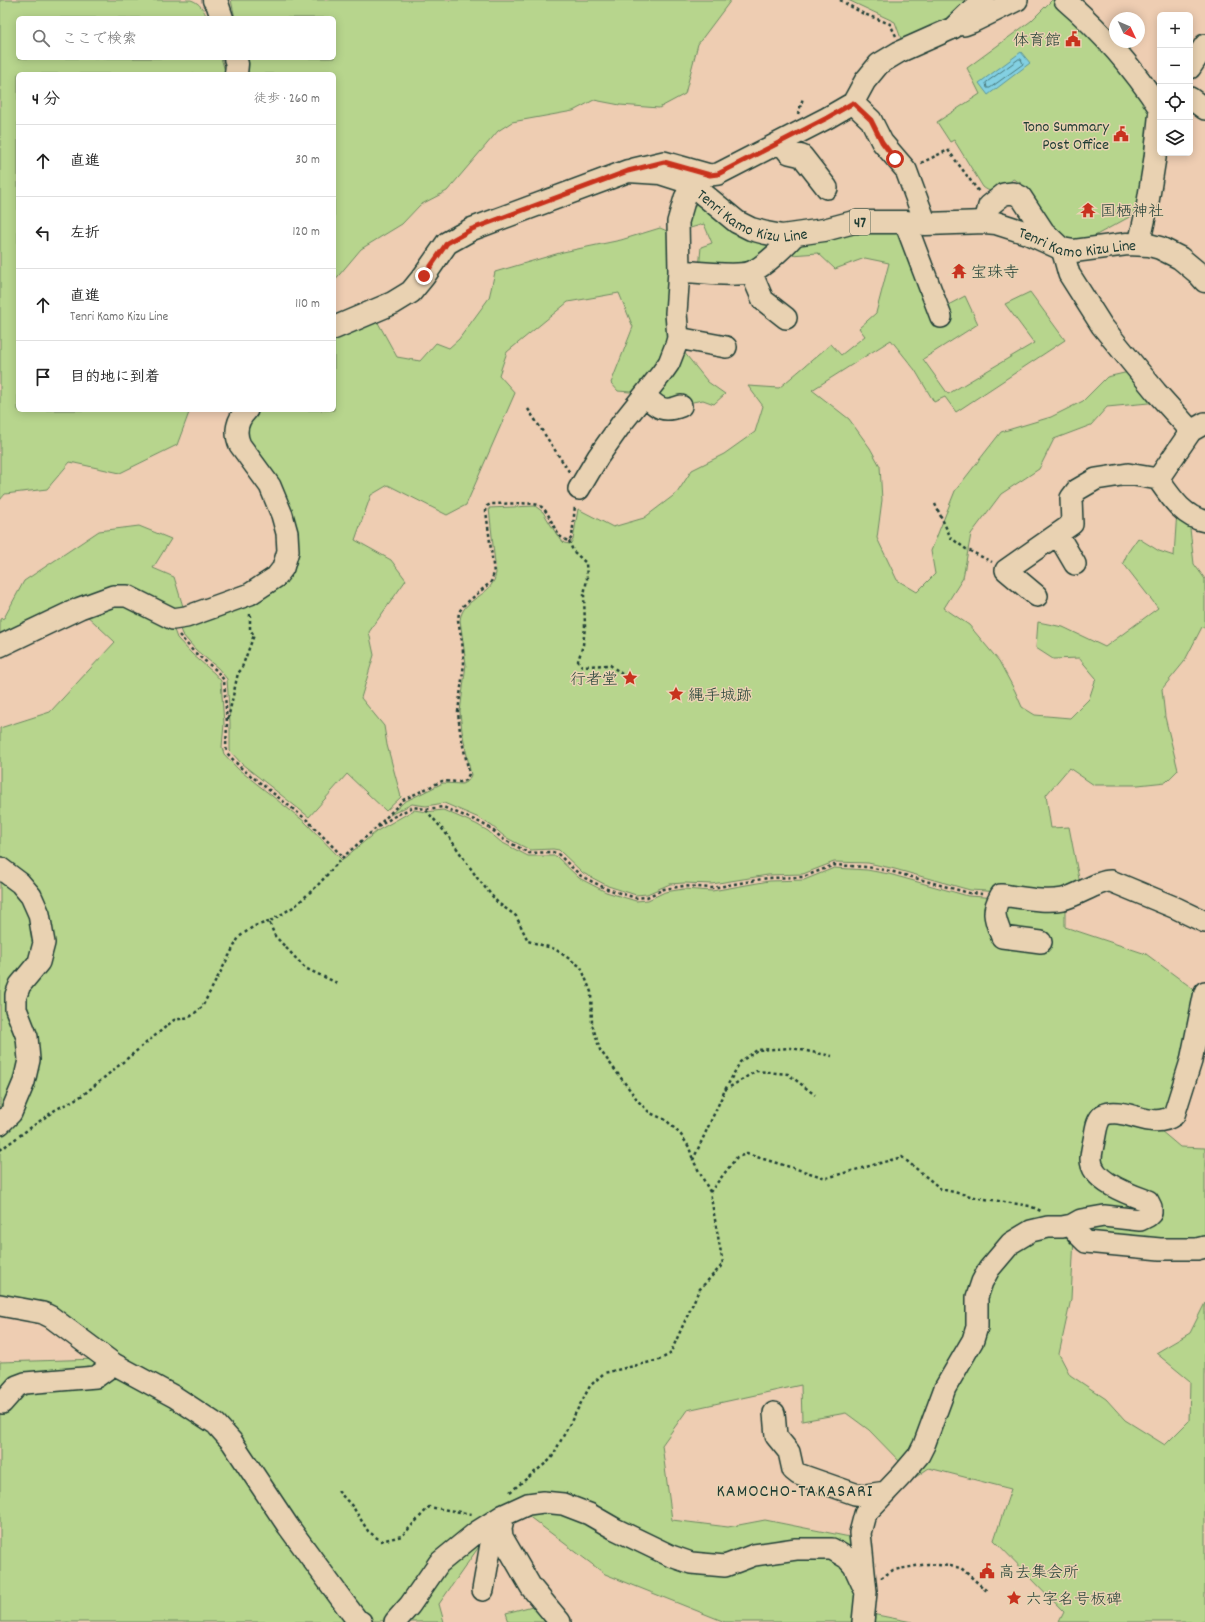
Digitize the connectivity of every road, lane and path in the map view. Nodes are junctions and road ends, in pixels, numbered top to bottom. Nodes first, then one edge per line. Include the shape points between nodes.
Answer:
1 (214, 0) edge
2 (840, 0) edge
3 (982, 0) edge
4 (1017, 0) edge
5 (1066, 0) edge
6 (221, 16) edge
7 (953, 28) junction
8 (895, 32) dead end
9 (1205, 45) edge
10 (236, 60) edge
11 (1193, 63) edge
12 (236, 72) edge
13 (1193, 100) edge
14 (853, 103) junction
15 (1157, 104) edge
16 (1205, 109) edge
17 (1159, 120) edge
18 (781, 143) junction
19 (906, 170) junction
20 (628, 171) junction
21 (692, 185) junction
22 (827, 188) dead end
23 (987, 214) junction
24 (916, 223) junction
25 (796, 234) junction
26 (1139, 244) junction
27 (1062, 249) junction
28 (679, 271) junction
29 (751, 272) junction
30 (1205, 281) edge
31 (941, 317) dead end
32 (786, 318) dead end
33 (336, 327) edge
34 (678, 338) junction
35 (726, 347) dead end
36 (645, 396) junction
37 (681, 406) dead end
38 (528, 409) dead end
39 (246, 412) edge
40 (1198, 427) edge
41 (1158, 479) junction
42 (579, 488) junction
43 (935, 504) dead end
44 (1205, 521) edge
45 (1058, 535) junction
46 (569, 542) junction
47 (1075, 564) dead end
48 (1006, 570) junction
49 (250, 594) junction
50 (1037, 596) dead end
51 (173, 619) junction
52 (0, 646) edge
53 (626, 677) dead end
54 (227, 723) junction
55 (426, 809) junction
56 (375, 829) junction
57 (343, 857) junction
58 (0, 868) edge
59 (1001, 895) junction
60 (269, 922) junction
61 (1205, 922) edge
62 (1041, 942) dead end
63 (337, 983) dead end
64 (1205, 992) edge
65 (832, 1056) dead end
66 (725, 1090) junction
67 (815, 1095) dead end
68 (0, 1124) edge
69 (0, 1150) edge
70 (692, 1160) junction
71 (710, 1192) junction
72 (1044, 1212) dead end
73 (1072, 1225) junction
74 (1205, 1247) edge
75 (0, 1305) edge
76 (114, 1364) junction
77 (2, 1403) dead end
78 (774, 1413) dead end
79 (338, 1491) dead end
80 (886, 1492) junction
81 (509, 1493) dead end
82 (502, 1522) junction
83 (477, 1532) junction
84 (483, 1590) dead end
85 (866, 1592) junction
86 (988, 1592) dead end
87 (361, 1622) edge
88 (395, 1622) edge
89 (560, 1622) edge
90 (863, 1622) edge

1 - 6 main road
2 - 8 path via 862,13 890,24
3 - 7 street
4 - 7 street via 972,22
5 - 15 street via 1120,55
7 - 14 street via 899,52 879,64 865,81
9 - 11 street
10 - 12 main road
13 - 16 street
14 - 18 street
14 - 19 street via 871,120 882,142
17 - 26 street via 1147,208
18 - 20 street via 710,175 664,162
18 - 22 street via 789,153 802,156
19 - 23 path via 948,150
19 - 24 street
20 - 21 main road, Tenri Kamo Kizu Line / 47 via 660,173
20 - 33 main road, Tenri Kamo Kizu Line / 47 via 472,229 447,243 411,292 393,303
21 - 25 main road, Tenri Kamo Kizu Line / 47 via 738,222 751,229 782,236
21 - 28 street via 678,222
23 - 24 main road, Tenri Kamo Kizu Line / 47
23 - 27 main road, Tenri Kamo Kizu Line / 47 via 996,223
23 - 27 street via 1004,194 1018,195 1044,232
24 - 25 main road, Tenri Kamo Kizu Line / 47 via 854,222
24 - 31 street
25 - 29 street via 783,248
26 - 27 main road, Tenri Kamo Kizu Line / 47 via 1074,251
26 - 30 main road, Tenri Kamo Kizu Line / 47 via 1170,253
27 - 40 street via 1069,274 1102,326 1156,392
28 - 29 street
28 - 34 street via 676,313
29 - 32 street via 763,300
34 - 35 street
34 - 36 street via 669,363
36 - 37 street via 656,407 670,411
36 - 42 street via 598,456
38 - 42 path
39 - 49 street via 238,422 236,434 240,445 270,486 287,533 288,551 283,568 276,577
40 - 41 street
41 - 44 street via 1185,512
41 - 45 street via 1128,474 1096,479 1077,490 1071,498 1072,524
42 - 46 path via 572,537
43 - 48 path via 951,538
45 - 47 street
45 - 48 street
46 - 53 path via 573,551 586,563 588,579 584,595 583,645 578,661 582,666 610,665
46 - 56 path via 558,533 545,511 536,504 487,506 494,573 491,582 463,606 458,620 464,664 458,712 469,774 466,780 461,782 442,781 403,800
48 - 50 street
49 - 51 street via 186,617
49 - 54 path via 250,630 254,635 238,673
51 - 52 street via 138,600 127,596 113,596 80,608
51 - 54 path via 179,636 224,680
54 - 57 path via 226,746 231,758 307,820
55 - 56 path via 413,807
55 - 59 path via 443,807 456,811 490,828 503,839 529,853 558,853 581,876 607,889 636,898 684,886 712,888 768,878 804,877 834,865 867,866 969,893
55 - 70 path via 498,903 516,916 528,941 555,949 581,968 591,992 592,1024 600,1050 639,1102 650,1113 666,1120 681,1135 689,1147
56 - 57 path
57 - 60 path via 295,906
58 - 68 street via 20,883 31,896 39,914 44,943 39,962 20,985 16,995 16,1009 27,1037 29,1060 24,1082 11,1113
59 - 61 street via 1058,900 1111,881
59 - 62 street via 994,912 1002,936
60 - 63 path via 275,936 305,968
60 - 69 path via 254,926 239,937 202,1007 190,1017 174,1020 82,1095 55,1110
64 - 73 street via 1191,1061 1174,1115 1161,1121 1113,1112 1103,1115 1097,1124 1091,1159 1095,1170 1111,1186 1148,1202 1152,1207 1151,1212 1140,1220 1104,1216 1081,1220
65 - 66 path via 791,1048 757,1050 740,1062
66 - 67 path via 756,1071 788,1074
66 - 70 path
70 - 71 path
71 - 72 path via 738,1158 747,1154 826,1178 902,1157 941,1189 1030,1206
71 - 81 path via 723,1264 699,1290 670,1354 660,1360 604,1373 590,1386 551,1459
73 - 74 street via 1086,1242 1160,1248
73 - 80 street via 1023,1234 1011,1243 990,1269 977,1297 978,1327 973,1340 944,1388 919,1455
75 - 76 street via 43,1313 51,1317
76 - 77 street via 96,1377 25,1383 17,1386
76 - 87 street via 175,1397 216,1424 232,1442 288,1526
78 - 80 street via 776,1436 789,1452 793,1470 798,1474 855,1494
79 - 83 path via 353,1507 368,1531 381,1541 402,1536 429,1507 480,1516
80 - 85 street via 866,1514 860,1533
82 - 83 street
82 - 84 street via 491,1544
82 - 85 street via 528,1504 563,1504 589,1514 671,1556 691,1562 725,1566 754,1555 796,1549 832,1549 847,1558 854,1566
82 - 89 street via 502,1537 531,1586
83 - 88 street via 439,1563
85 - 86 path via 875,1582 893,1570 928,1564 961,1568
85 - 90 street

